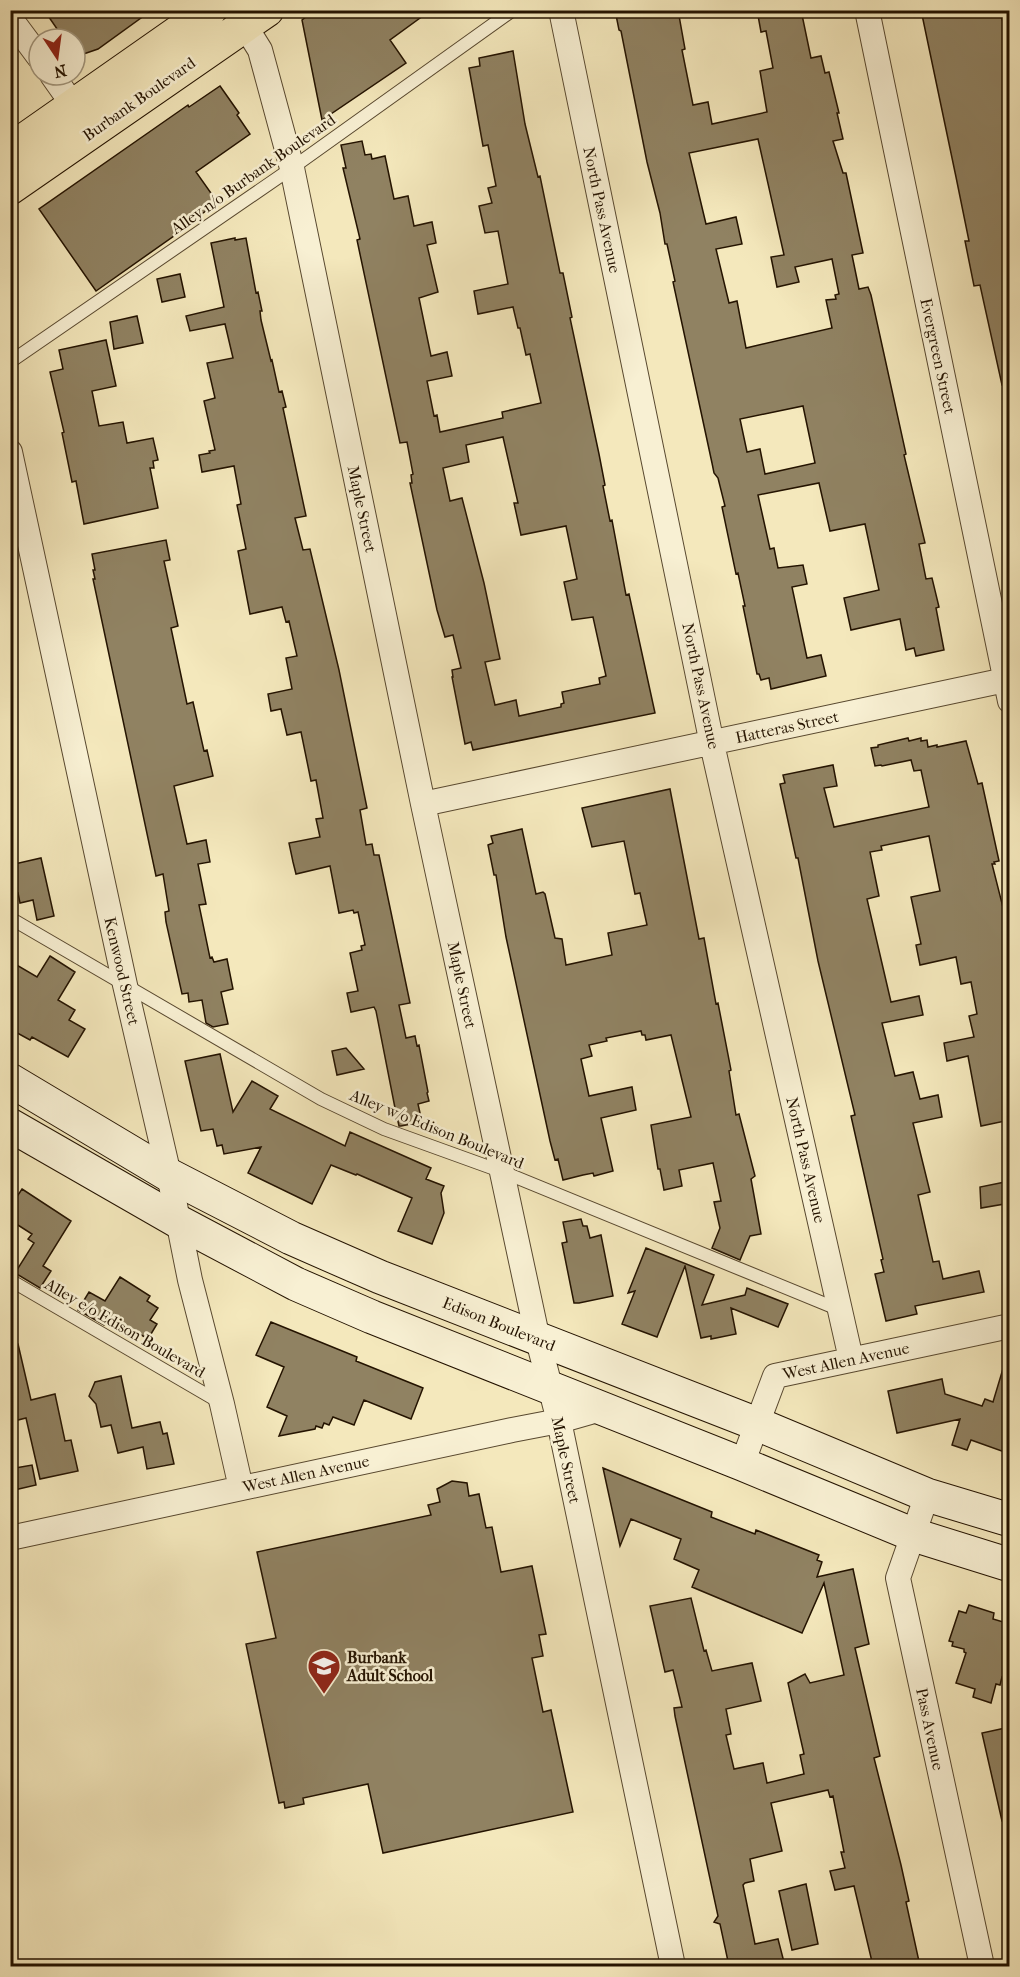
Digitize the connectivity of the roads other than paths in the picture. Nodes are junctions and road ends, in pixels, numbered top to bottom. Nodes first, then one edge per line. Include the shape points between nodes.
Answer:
1 (210, 10) edge
2 (513, 10) edge
3 (561, 10) edge
4 (867, 10) edge
5 (249, 15) edge
6 (10, 18) edge
7 (27, 41) edge
8 (60, 87) edge
9 (83, 119) junction
10 (10, 150) edge
11 (292, 168) junction
12 (10, 188) edge
13 (10, 362) edge
14 (10, 452) edge
15 (1008, 687) edge
16 (712, 744) junction
17 (423, 804) junction
18 (10, 918) edge
19 (125, 986) junction
20 (10, 1080) edge
21 (10, 1125) edge
22 (503, 1172) junction
23 (169, 1175) junction
24 (179, 1222) junction
25 (10, 1280) edge
26 (840, 1310) junction
27 (1010, 1326) edge
28 (538, 1340) junction
29 (851, 1359) junction
30 (549, 1387) junction
31 (222, 1404) junction
32 (601, 1409) junction
33 (559, 1421) junction
34 (757, 1424) junction
35 (742, 1464) junction
36 (241, 1488) junction
37 (927, 1495) junction
38 (1010, 1520) edge
39 (914, 1535) junction
40 (10, 1538) edge
41 (1010, 1565) edge
42 (673, 1966) edge
43 (982, 1966) edge

1 - 9 main road, Burbank Boulevard
2 - 11 lane, Alley n/o Burbank Boulevard
3 - 16 street, North Pass Avenue
4 - 15 street, Evergreen Street
5 - 9 main road, Burbank Boulevard
5 - 11 street, Maple Street
6 - 7 street
8 - 9 street
9 - 10 main road, Burbank Boulevard
9 - 12 main road, Burbank Boulevard
11 - 13 lane, Alley n/o Burbank Boulevard
11 - 17 street, Maple Street
14 - 19 street, Kenwood Street
15 - 16 street, Hatteras Street
16 - 17 street, Hatteras Street
16 - 26 street, North Pass Avenue
17 - 22 street, Maple Street
18 - 19 lane, Alley w/o Edison Boulevard
19 - 22 lane, Alley w/o Edison Boulevard via 321,1099 384,1129
19 - 23 street, Kenwood Street
20 - 23 main road, Edison Boulevard
21 - 24 main road
22 - 26 lane, Alley w/o Edison Boulevard
22 - 28 street, Maple Street
23 - 24 street, Kenwood Street
23 - 28 main road, Edison Boulevard via 291,1238
24 - 30 main road via 296,1284
24 - 31 street, Kenwood Street
25 - 31 lane, Alley e/o Edison Boulevard
26 - 29 street, North Pass Avenue
27 - 29 street, West Allen Avenue
28 - 30 street, Maple Street
28 - 34 main road, Edison Boulevard
29 - 34 street, West Allen Avenue via 776,1376
30 - 32 main road
30 - 33 street, Maple Street
31 - 36 street, Kenwood Street
32 - 33 street, West Allen Avenue
32 - 35 main road
33 - 36 street, West Allen Avenue
33 - 42 street, Maple Street
34 - 35 street, West Allen Avenue
34 - 37 main road, Edison Boulevard
35 - 39 main road
36 - 40 street, West Allen Avenue
37 - 38 main road, Edison Boulevard
37 - 39 street, Pass Avenue
39 - 41 main road
39 - 43 street, Pass Avenue via 898,1578

